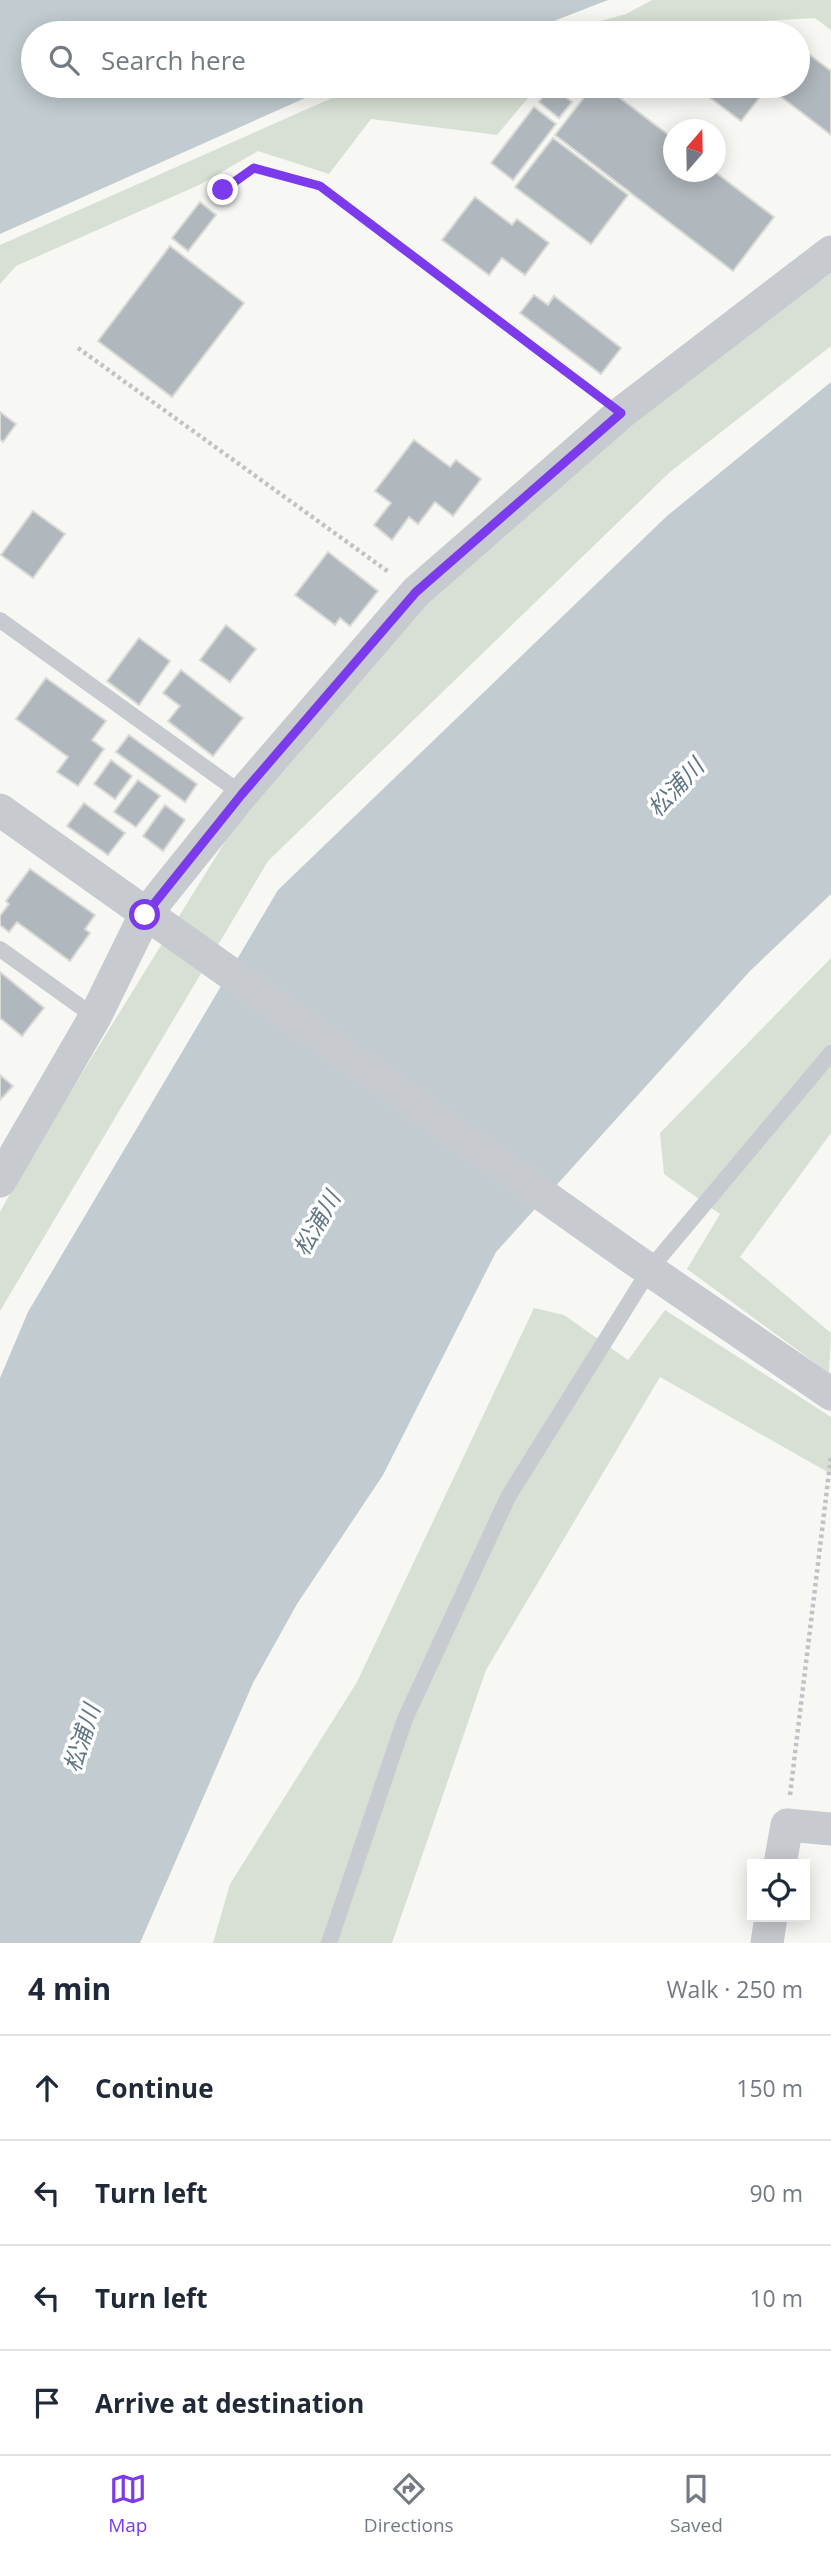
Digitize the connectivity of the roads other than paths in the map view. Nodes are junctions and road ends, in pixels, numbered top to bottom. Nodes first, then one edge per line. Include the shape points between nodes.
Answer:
1 (831, 251) edge
2 (0, 620) edge
3 (242, 794) junction
4 (0, 810) edge
5 (156, 922) junction
6 (0, 949) edge
7 (95, 1017) junction
8 (831, 1053) edge
9 (0, 1181) edge
10 (639, 1262) junction
11 (831, 1394) edge
12 (831, 1829) edge
13 (781, 1859) edge
14 (770, 1922) edge
15 (329, 1943) edge
16 (767, 1943) edge

1 - 3 street via 621,413 416,592
2 - 3 lane
3 - 5 street
4 - 5 street
5 - 7 street
5 - 10 street
6 - 7 lane
7 - 9 street
8 - 10 lane
10 - 11 street
10 - 15 lane via 508,1497 405,1719
12 - 13 street via 787,1825
14 - 16 street

